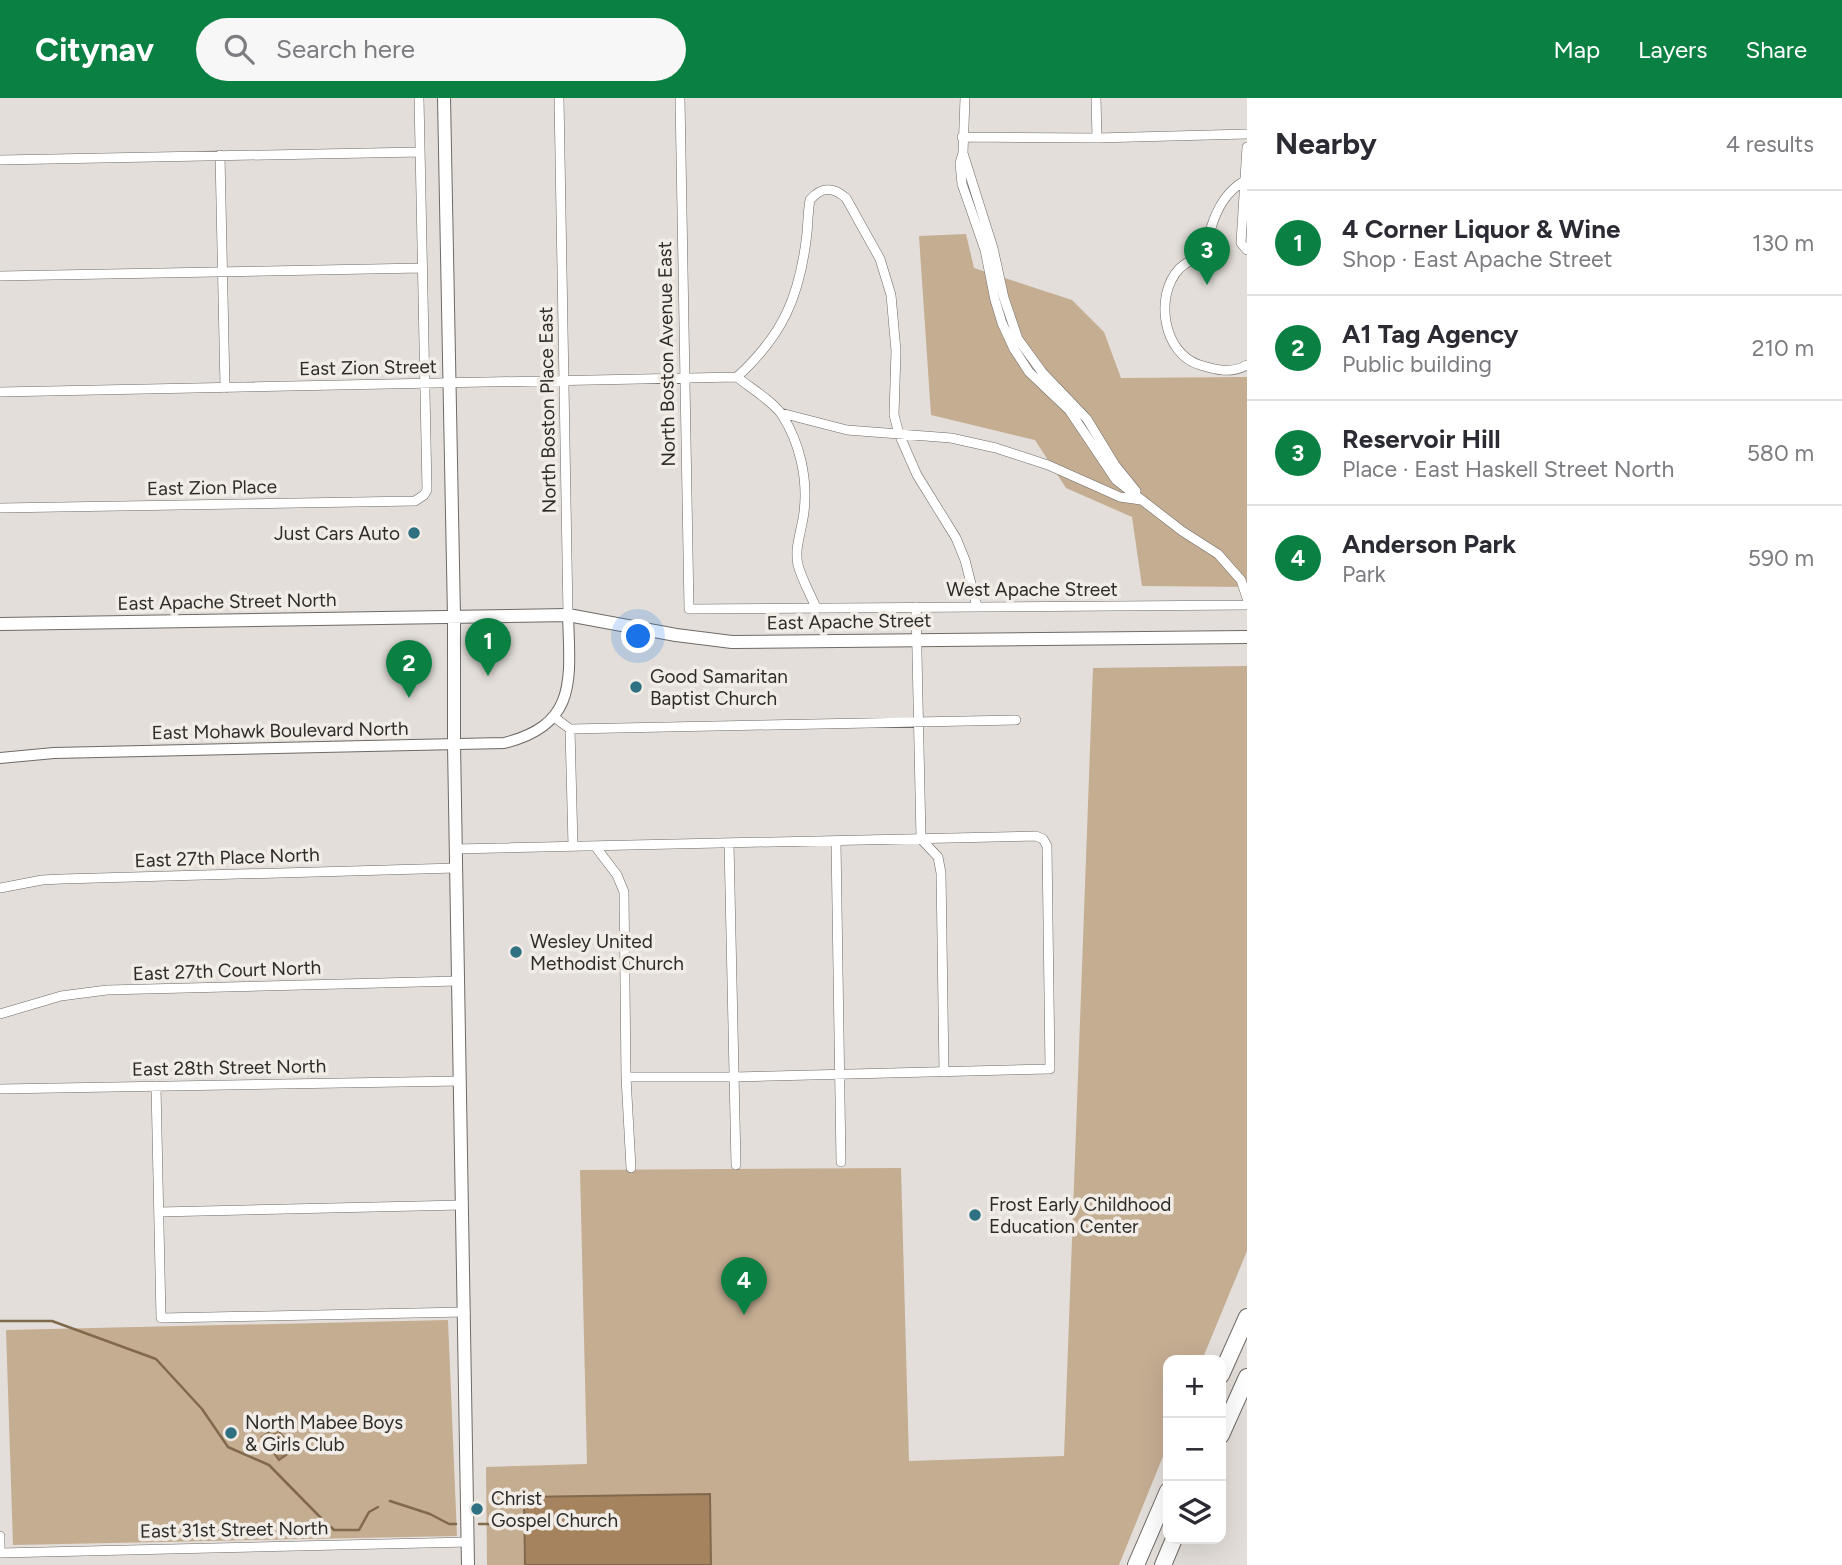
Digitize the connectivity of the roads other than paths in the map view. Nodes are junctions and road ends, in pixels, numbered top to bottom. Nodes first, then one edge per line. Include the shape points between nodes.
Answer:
1 (419, 98) edge
2 (444, 98) edge
3 (559, 98) edge
4 (680, 98) edge
5 (965, 98) edge
6 (1096, 98) edge
7 (1247, 134) edge
8 (962, 137) junction
9 (1097, 138) junction
10 (1247, 147) edge
11 (420, 152) junction
12 (220, 155) junction
13 (0, 160) edge
14 (1244, 181) junction
15 (1247, 250) edge
16 (422, 268) junction
17 (222, 272) junction
18 (0, 276) edge
19 (1247, 365) edge
20 (737, 377) junction
21 (684, 378) junction
22 (564, 380) junction
23 (449, 383) junction
24 (424, 384) junction
25 (225, 388) junction
26 (0, 392) edge
27 (781, 413) junction
28 (899, 434) junction
29 (1143, 500) junction
30 (0, 508) edge
31 (1247, 598) edge
32 (1247, 605) edge
33 (916, 607) junction
34 (977, 607) junction
35 (689, 609) joint
36 (817, 610) junction
37 (568, 615) junction
38 (454, 617) junction
39 (0, 624) edge
40 (1247, 637) edge
41 (918, 640) junction
42 (554, 717) junction
43 (1016, 720) dead end
44 (919, 722) junction
45 (570, 729) junction
46 (454, 744) junction
47 (0, 758) edge
48 (921, 839) junction
49 (836, 842) junction
50 (729, 844) junction
51 (573, 846) junction
52 (595, 846) junction
53 (456, 849) junction
54 (456, 868) junction
55 (0, 888) edge
56 (458, 981) junction
57 (0, 1014) edge
58 (944, 1072) junction
59 (839, 1075) junction
60 (626, 1077) junction
61 (734, 1077) junction
62 (460, 1081) junction
63 (156, 1086) junction
64 (0, 1090) edge
65 (841, 1162) dead end
66 (736, 1165) dead end
67 (631, 1167) dead end
68 (462, 1205) junction
69 (159, 1212) junction
70 (465, 1312) junction
71 (1247, 1317) edge
72 (1226, 1364) edge
73 (1247, 1377) edge
74 (1226, 1424) edge
75 (1163, 1503) edge
76 (0, 1536) edge
77 (468, 1542) junction
78 (1172, 1544) edge
79 (0, 1553) edge
80 (468, 1565) edge
81 (1136, 1565) edge
82 (1163, 1565) edge

1 - 11 street
2 - 23 main road
3 - 22 street, North Boston Place East
4 - 21 street, North Boston Avenue East
5 - 8 street
6 - 9 street
7 - 9 street
8 - 9 street
8 - 29 street via 962,184 985,250 1002,323 1014,349 1029,372 1069,411 1116,480
10 - 14 street
11 - 12 street
11 - 16 street
12 - 13 street
12 - 17 street
14 - 15 street via 1241,243
14 - 19 street via 1217,208 1203,250 1170,284 1166,315 1176,347 1195,364 1223,371
16 - 17 street
16 - 24 street
17 - 18 street
17 - 25 street
20 - 21 street, East Zion Street
20 - 27 street
20 - 28 street via 777,335 796,288 810,200 830,188 846,198 880,259 891,295 896,351 894,415
21 - 22 street, East Zion Street
21 - 35 street, North Boston Avenue East
22 - 23 street, East Zion Street
22 - 37 street, North Boston Place East
23 - 24 street, East Zion Street
23 - 38 main road
24 - 25 street, East Zion Street
24 - 30 street, East Zion Place via 426,489 415,501
25 - 26 street, East Zion Street
27 - 28 street via 846,430
27 - 36 street via 804,470 798,567
28 - 29 street via 996,448 1120,497
28 - 34 street via 917,475 956,537
29 - 31 street via 1218,554 1241,580
32 - 34 street, West Apache Street
33 - 34 street, West Apache Street
33 - 36 street, West Apache Street
33 - 41 street
35 - 36 street, East Apache Street
37 - 38 main road, East Apache Street
37 - 41 main road, East Apache Street via 732,642
37 - 42 street, North Boston Place East via 568,689
38 - 39 main road, East Apache Street North
38 - 46 main road
40 - 41 main road, East Apache Street
41 - 44 street
42 - 45 street
42 - 46 street, East Mohawk Boulevard North via 523,739
43 - 44 street
44 - 45 street
44 - 48 street
45 - 51 street
46 - 47 street, East Mohawk Boulevard North
46 - 53 main road
48 - 49 street
48 - 58 street via 938,858 941,873
48 - 58 street via 1036,836 1046,846 1050,1069
49 - 50 street
49 - 59 street
50 - 52 street
50 - 61 street
51 - 52 street
51 - 53 street
52 - 60 street via 624,892
53 - 54 main road
54 - 55 street, East 27th Place North via 62,879
54 - 56 main road
56 - 57 street, East 27th Court North via 107,990 61,996
56 - 62 main road
58 - 59 street
59 - 61 street
59 - 65 street
60 - 61 street
60 - 67 street
61 - 66 street
62 - 63 street, East 28th Street North
62 - 68 main road
63 - 64 street, East 28th Street North
63 - 69 street
68 - 69 street
68 - 70 main road
69 - 70 street via 161,1318
70 - 77 main road
71 - 72 highway
73 - 74 highway
75 - 81 highway
76 - 79 street
77 - 79 street, East 31st Street North
77 - 80 main road
78 - 82 highway

